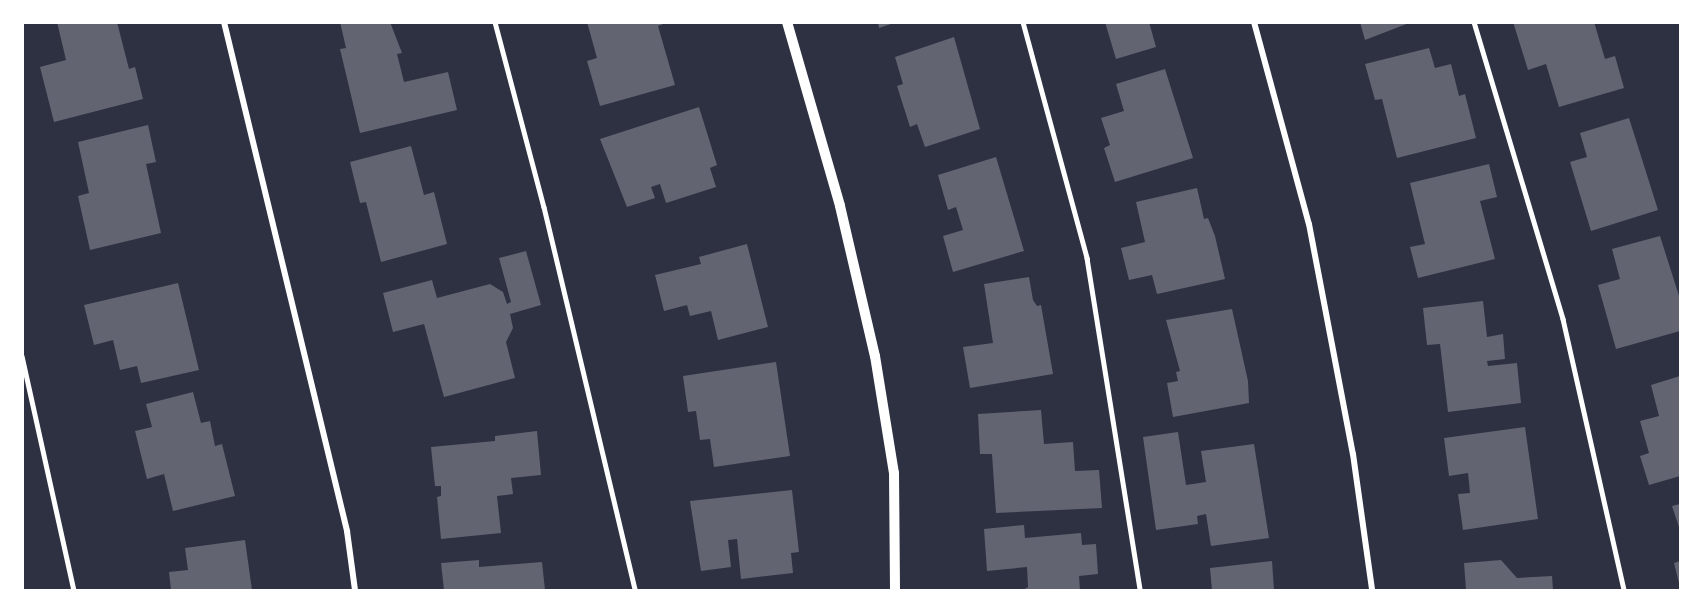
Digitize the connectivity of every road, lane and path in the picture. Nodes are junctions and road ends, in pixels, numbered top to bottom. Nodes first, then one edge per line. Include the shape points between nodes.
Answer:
1 (224, 22) edge
2 (495, 22) edge
3 (787, 22) edge
4 (1023, 22) edge
5 (1254, 22) edge
6 (1474, 22) edge
7 (22, 356) edge
8 (74, 591) edge
9 (355, 591) edge
10 (635, 591) edge
11 (895, 591) edge
12 (1140, 591) edge
13 (1372, 591) edge
14 (1624, 591) edge

1 - 9 street via 348,531
2 - 10 lane
3 - 11 street via 840,206 875,356 894,473
4 - 12 lane via 1087,258
5 - 13 street via 1309,224 1353,454
6 - 14 lane via 1563,319
7 - 8 lane

